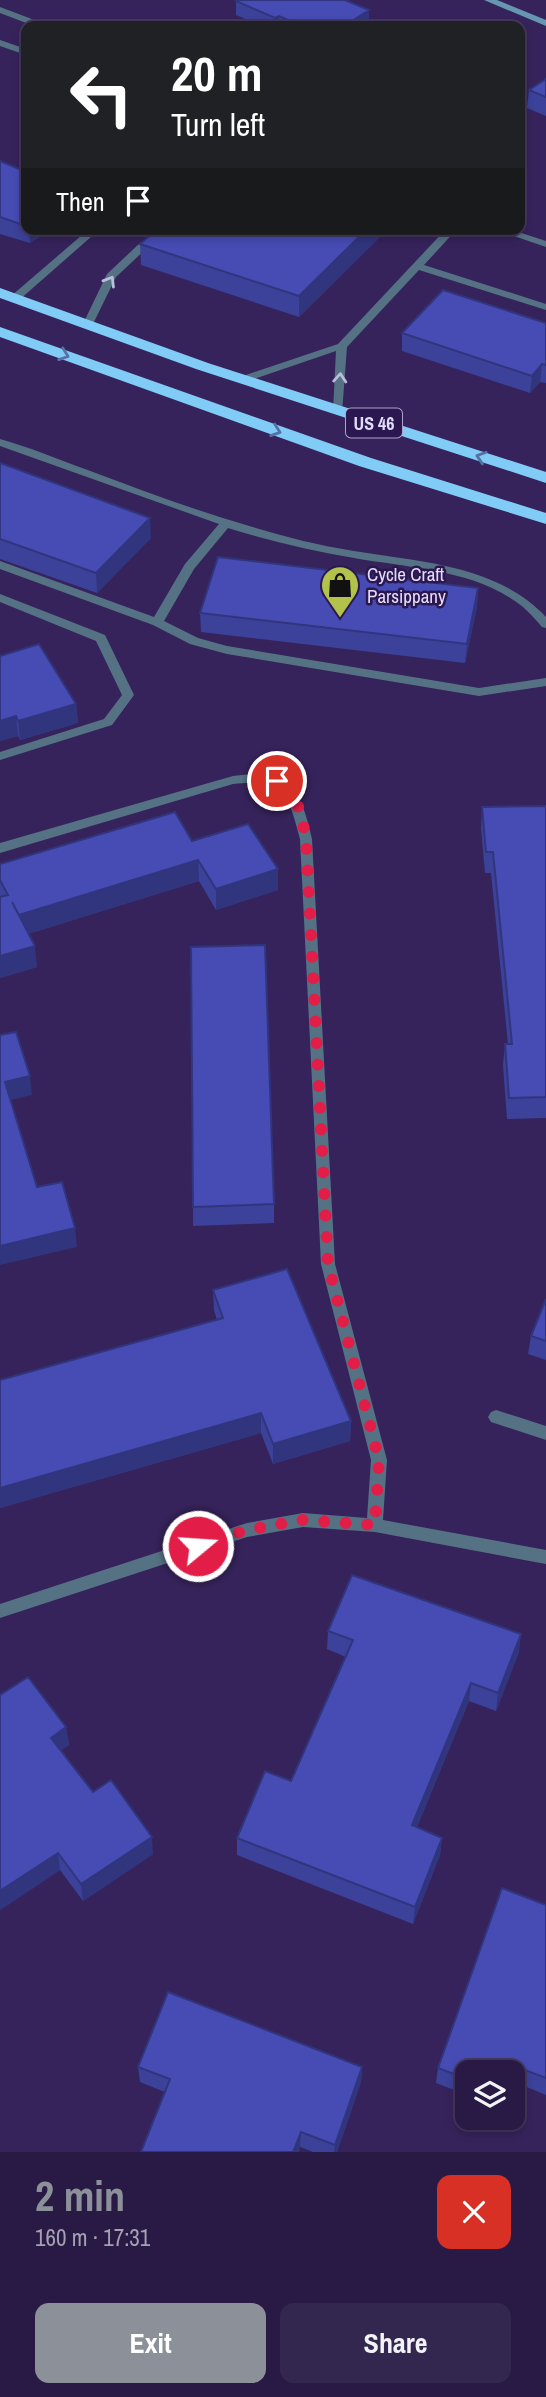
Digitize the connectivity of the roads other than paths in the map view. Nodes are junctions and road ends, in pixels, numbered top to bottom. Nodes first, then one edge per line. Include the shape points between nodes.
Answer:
1 (489, 0) edge
2 (0, 10) edge
3 (29, 21) edge
4 (546, 23) edge
5 (0, 43) edge
6 (21, 49) edge
7 (87, 235) edge
8 (159, 235) edge
9 (446, 235) edge
10 (517, 235) edge
11 (546, 244) edge
12 (418, 266) junction
13 (7, 296) edge
14 (546, 307) edge
15 (87, 326) junction
16 (0, 332) edge
17 (342, 346) junction
18 (244, 379) junction
19 (338, 411) junction
20 (0, 442) edge
21 (546, 478) edge
22 (546, 519) edge
23 (226, 523) junction
24 (0, 565) edge
25 (0, 598) edge
26 (157, 622) junction
27 (546, 624) edge
28 (546, 682) edge
29 (0, 756) edge
30 (0, 848) edge
31 (496, 1418) dead end
32 (546, 1433) edge
33 (375, 1525) junction
34 (546, 1557) edge
35 (0, 1611) edge

1 - 4 street
2 - 3 street
5 - 6 street
7 - 13 street
15 -> 8 street via 111,276
9 - 12 street
10 - 11 street
12 - 14 street
12 - 17 street
13 - 15 highway, US 46
15 - 18 highway, US 46
16 -> 22 highway, US 46 via 365,462
17 - 18 street
19 -> 17 street
18 - 19 highway, US 46
21 -> 19 highway, US 46
20 - 23 street
23 - 26 street via 189,567
23 - 27 street via 330,550 443,569 517,597
24 - 26 street
25 - 29 street via 101,638 128,695 108,722
26 - 28 street via 194,641 227,650 479,692
30 - 33 street via 233,780 277,781 299,804 306,839 328,1264 379,1460
31 - 32 street
33 - 34 street
33 - 35 street via 303,1520 247,1530

